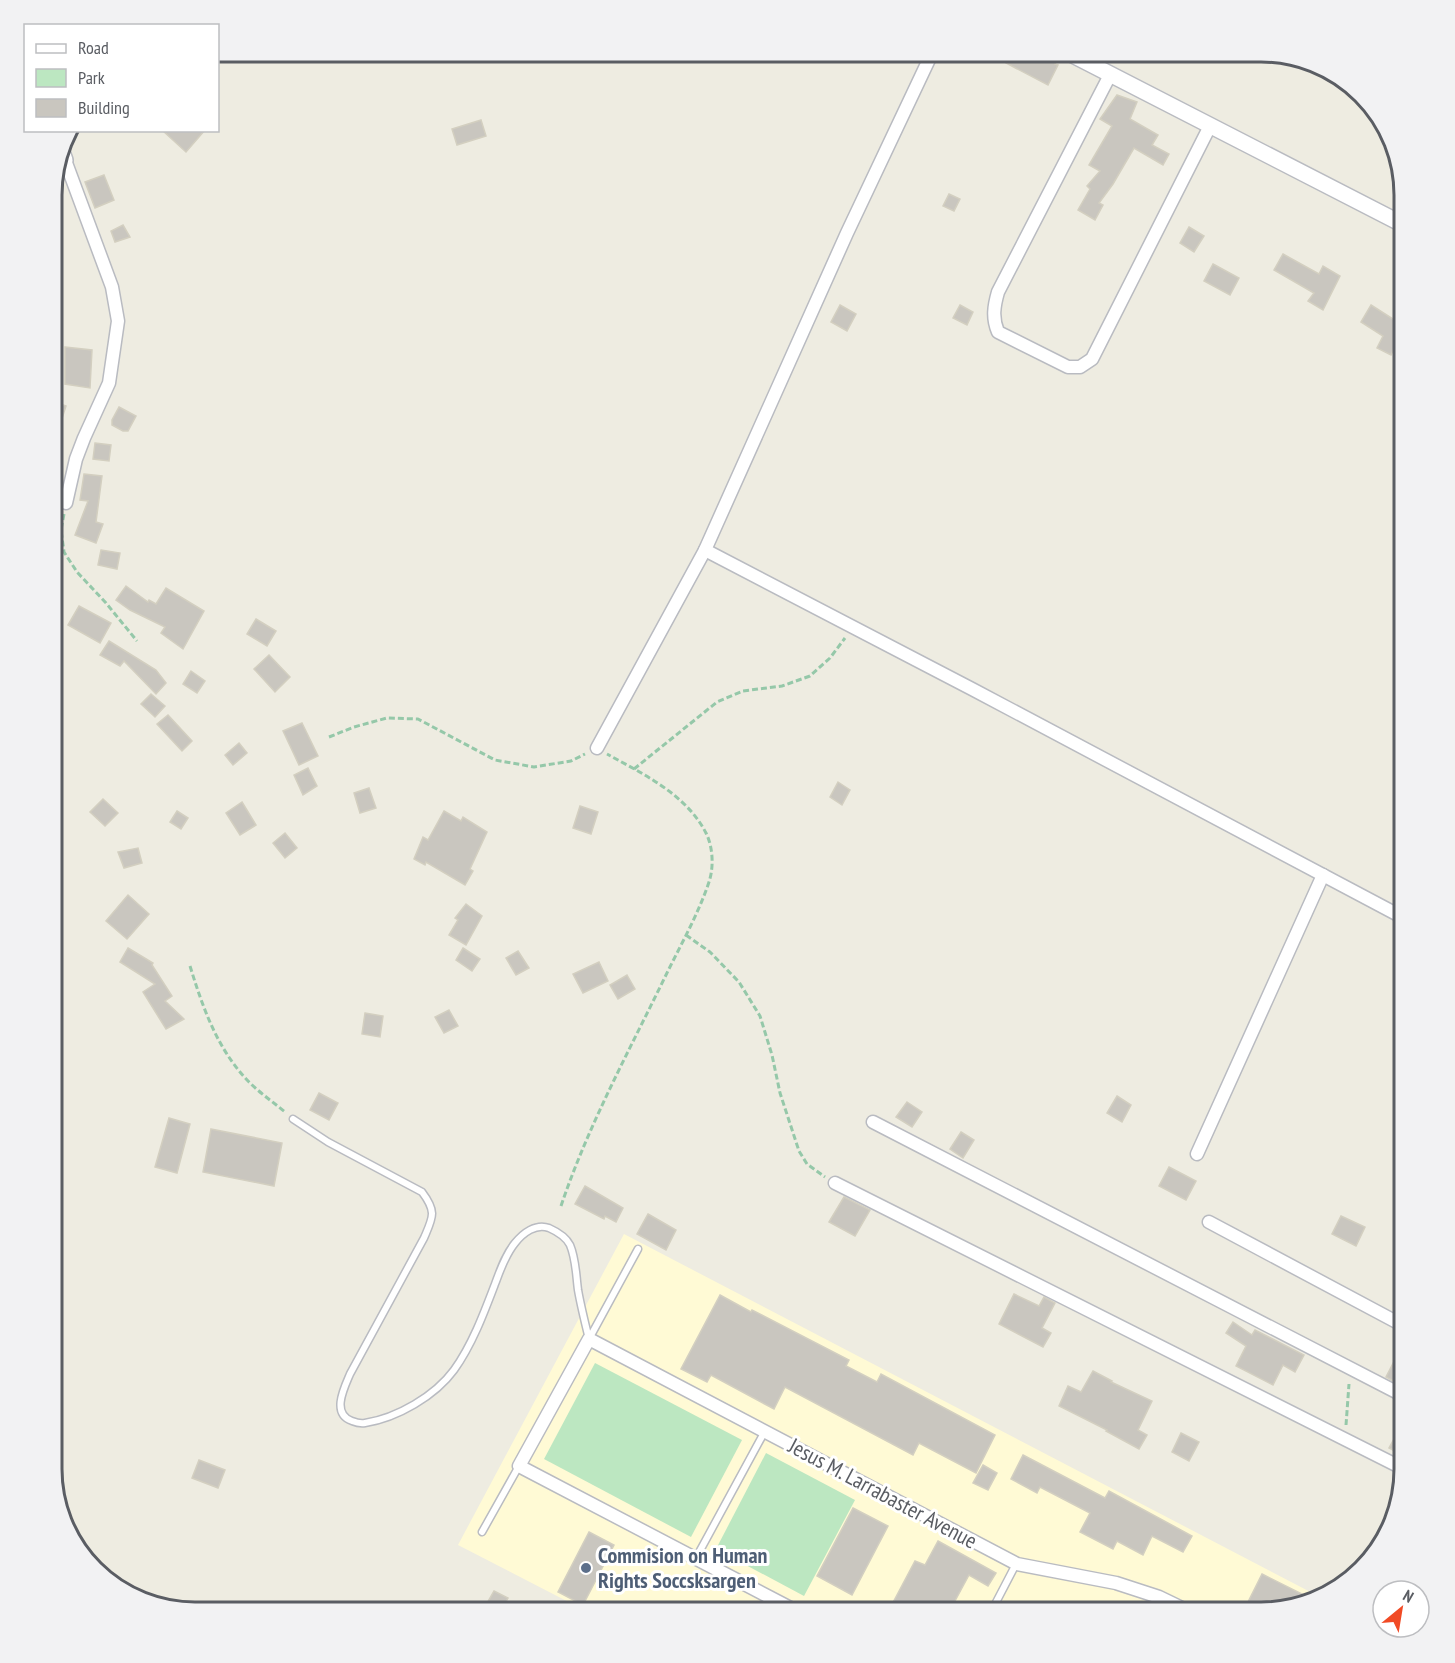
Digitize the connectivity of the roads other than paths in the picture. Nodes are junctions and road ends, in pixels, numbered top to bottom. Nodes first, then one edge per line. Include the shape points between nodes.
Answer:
1 (928, 62) edge
2 (1086, 62) edge
3 (1110, 75) junction
4 (1210, 126) junction
5 (66, 161) edge
6 (1394, 220) edge
7 (66, 503) road end
8 (705, 550) junction
9 (597, 748) road end
10 (1323, 875) junction
11 (1394, 913) edge
12 (293, 1119) road end
13 (873, 1122) dead end
14 (1197, 1154) dead end
15 (835, 1183) road end
16 (1209, 1222) dead end
17 (638, 1249) dead end
18 (1394, 1321) edge
19 (589, 1339) junction
20 (1394, 1391) edge
21 (765, 1431) junction
22 (1394, 1464) edge
23 (519, 1466) junction
24 (482, 1532) dead end
25 (696, 1559) junction
26 (1017, 1564) junction
27 (779, 1602) edge
28 (996, 1602) edge
29 (1168, 1602) edge

1 - 8 street
2 - 3 street
3 - 4 street
3 - 4 street via 998,292 994,306 998,332 1068,367 1080,367 1092,359
4 - 6 street
5 - 7 street via 112,287 118,321 109,383 76,459
8 - 9 street
8 - 10 street
10 - 11 street
10 - 14 street
12 - 19 lane via 422,1192 431,1204 432,1219 424,1238 342,1393 340,1406 349,1420 361,1424 375,1421 407,1408 439,1387 466,1351 514,1243 530,1229 545,1227 558,1232 569,1244
13 - 20 street
15 - 22 street
16 - 18 street
17 - 19 lane
19 - 21 street, Jesus M. Larrabaster Avenue
19 - 23 street
21 - 25 lane
21 - 26 street, Jesus M. Larrabaster Avenue
23 - 24 lane
23 - 25 street
25 - 27 street
26 - 28 lane
26 - 29 street, Jesus M. Larrabaster Avenue via 1116,1582

